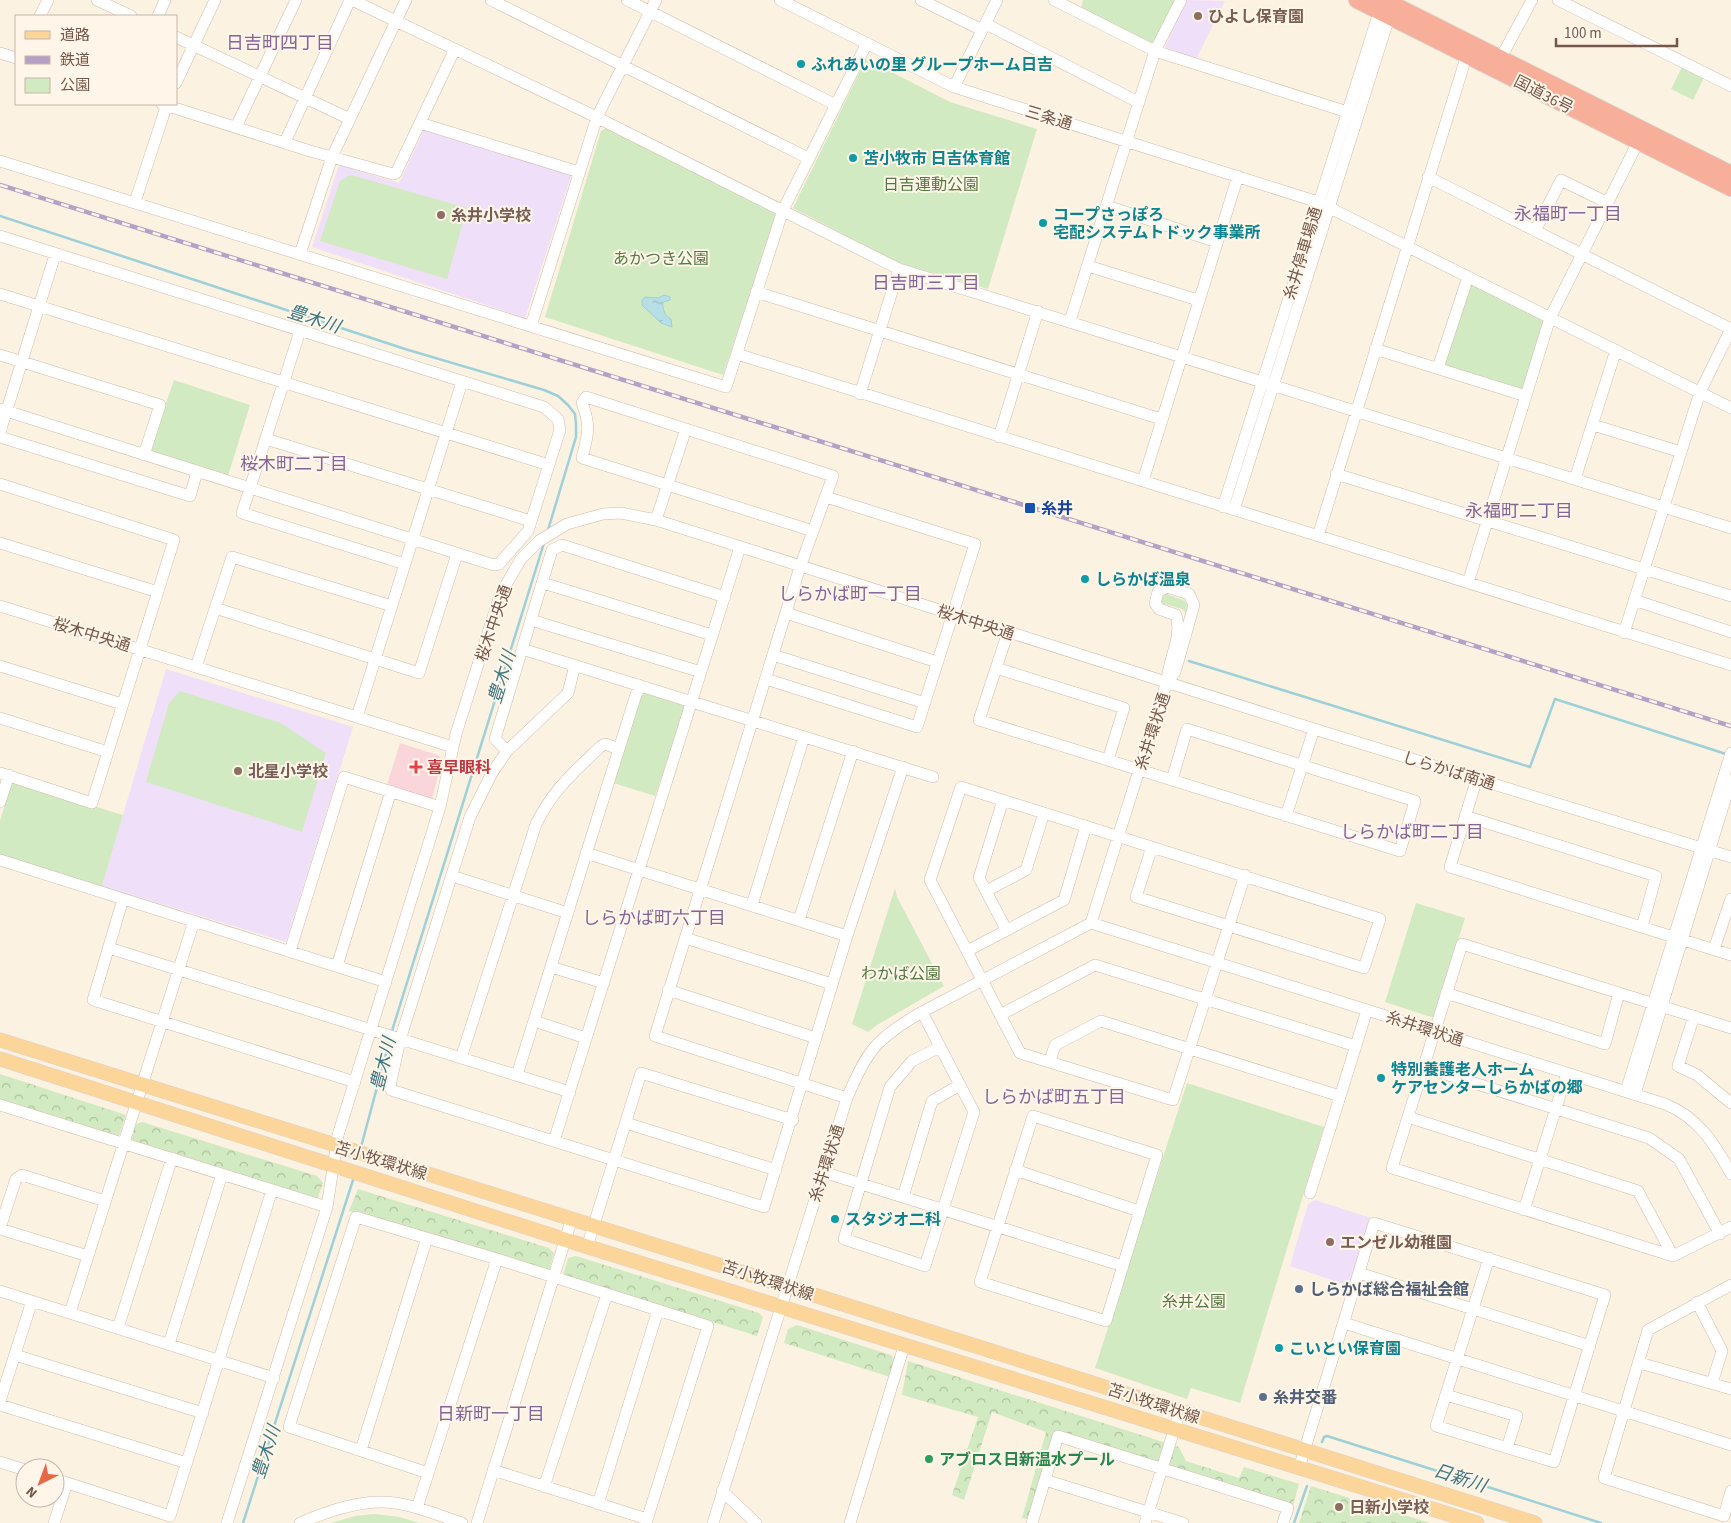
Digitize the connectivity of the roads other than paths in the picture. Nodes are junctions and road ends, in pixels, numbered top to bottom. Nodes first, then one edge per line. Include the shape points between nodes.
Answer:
1 (48, 0) edge
2 (97, 0) edge
3 (165, 0) edge
4 (215, 0) edge
5 (296, 0) edge
6 (351, 0) edge
7 (406, 0) edge
8 (491, 0) edge
9 (627, 0) edge
10 (656, 0) edge
11 (780, 0) edge
12 (921, 0) edge
13 (997, 0) edge
14 (1054, 0) edge
15 (1181, 0) edge
16 (1357, 0) edge
17 (1532, 0) edge
18 (1558, 0) edge
19 (794, 3) edge
20 (1075, 5) edge
21 (1386, 6) edge
22 (111, 8) edge
23 (650, 12) junction
24 (40, 15) edge
25 (128, 15) edge
26 (158, 15) edge
27 (395, 21) junction
28 (984, 27) junction
29 (178, 38) edge
30 (867, 44) junction
31 (194, 45) junction
32 (1468, 48) junction
33 (455, 49) junction
34 (1155, 51) junction
35 (0, 53) edge
36 (15, 58) edge
37 (1498, 63) junction
38 (622, 66) junction
39 (260, 76) junction
40 (178, 79) edge
41 (1731, 86) edge
42 (954, 87) junction
43 (305, 97) junction
44 (1138, 102) junction
45 (165, 105) edge
46 (168, 105) edge
47 (836, 105) junction
48 (1353, 113) junction
49 (350, 118) junction
50 (597, 118) junction
51 (420, 123) junction
52 (236, 127) junction
53 (1641, 135) junction
54 (285, 142) junction
55 (1127, 142) junction
56 (332, 157) junction
57 (808, 158) junction
58 (0, 161) edge
59 (579, 172) junction
60 (1238, 176) junction
61 (1731, 176) edge
62 (1428, 177) junction
63 (135, 202) junction
64 (1608, 203) junction
65 (1324, 204) junction
66 (1107, 206) junction
67 (782, 210) junction
68 (1535, 231) junction
69 (0, 236) edge
70 (1217, 242) junction
71 (1407, 246) junction
72 (300, 254) junction
73 (55, 255) junction
74 (1583, 255) junction
75 (1088, 266) junction
76 (899, 268) junction
77 (1468, 277) junction
78 (756, 292) junction
79 (0, 294) edge
80 (1198, 300) junction
81 (39, 306) junction
82 (1038, 311) junction
83 (1550, 318) junction
84 (1070, 321) junction
85 (531, 326) junction
86 (1731, 329) edge
87 (300, 331) junction
88 (879, 331) junction
89 (1375, 349) junction
90 (1616, 350) junction
91 (737, 354) junction
92 (0, 355) edge
93 (1182, 356) junction
94 (22, 362) junction
95 (1438, 368) junction
96 (1019, 374) junction
97 (1262, 381) junction
98 (462, 382) junction
99 (283, 383) junction
100 (1274, 385) junction
101 (1700, 392) junction
102 (860, 394) junction
103 (1526, 396) junction
104 (1731, 408) edge
105 (3, 410) edge
106 (1355, 411) junction
107 (1161, 419) junction
108 (1592, 425) junction
109 (686, 429) junction
110 (0, 432) edge
111 (446, 433) junction
112 (0, 437) edge
113 (999, 437) junction
114 (266, 439) junction
115 (1681, 452) junction
116 (144, 455) junction
117 (1507, 458) junction
118 (548, 465) junction
119 (197, 472) junction
120 (1336, 474) junction
121 (1575, 479) junction
122 (1143, 481) junction
123 (0, 484) edge
124 (668, 485) junction
125 (250, 488) junction
126 (428, 489) junction
127 (826, 497) junction
128 (1664, 506) junction
129 (1229, 509) junction
130 (656, 520) junction
131 (531, 521) junction
132 (1488, 521) junction
133 (1731, 528) edge
134 (813, 531) junction
135 (1318, 536) junction
136 (413, 539) junction
137 (0, 543) edge
138 (740, 547) junction
139 (457, 554) junction
140 (405, 564) junction
141 (800, 567) junction
142 (1643, 570) junction
143 (543, 582) junction
144 (1468, 583) junction
145 (158, 592) junction
146 (1731, 596) edge
147 (725, 597) junction
148 (1634, 600) junction
149 (0, 606) edge
150 (392, 606) junction
151 (215, 608) junction
152 (786, 613) junction
153 (953, 614) junction
154 (532, 620) junction
155 (1008, 632) junction
156 (1731, 632) edge
157 (1624, 633) junction
158 (712, 636) junction
159 (140, 649) junction
160 (522, 649) junction
161 (773, 654) junction
162 (375, 658) junction
163 (938, 662) junction
164 (575, 665) junction
165 (1731, 665) edge
166 (0, 666) edge
167 (196, 667) junction
168 (996, 668) junction
169 (701, 672) junction
170 (766, 679) junction
171 (1167, 682) junction
172 (639, 685) junction
173 (692, 701) junction
174 (924, 703) junction
175 (122, 704) junction
176 (357, 717) junction
177 (0, 718) edge
178 (753, 722) junction
179 (1314, 729) junction
180 (804, 737) junction
181 (453, 747) junction
182 (619, 749) junction
183 (507, 751) junction
184 (108, 752) junction
185 (853, 752) junction
186 (1731, 753) edge
187 (1108, 760) junction
188 (1302, 764) junction
189 (902, 767) junction
190 (1139, 770) junction
191 (4, 774) edge
192 (933, 776) dead end
193 (1477, 778) junction
194 (1172, 780) junction
195 (1731, 780) edge
196 (391, 791) junction
197 (1002, 800) junction
198 (0, 802) edge
199 (440, 807) junction
200 (1044, 813) junction
201 (1286, 816) junction
202 (1465, 816) junction
203 (1086, 826) junction
204 (1119, 837) junction
205 (1152, 847) junction
206 (1705, 850) junction
207 (586, 853) junction
208 (1731, 858) edge
209 (0, 860) edge
210 (640, 870) junction
211 (452, 876) junction
212 (1245, 876) junction
213 (700, 888) junction
214 (986, 892) junction
215 (513, 896) junction
216 (1731, 898) edge
217 (123, 899) junction
218 (752, 905) junction
219 (568, 913) junction
220 (799, 920) junction
221 (194, 921) junction
222 (1091, 924) junction
223 (1229, 926) junction
224 (1642, 927) junction
225 (1006, 929) junction
226 (847, 936) junction
227 (685, 938) junction
228 (1677, 938) junction
229 (109, 948) junction
230 (1714, 949) junction
231 (967, 950) junction
232 (290, 951) junction
233 (1731, 955) edge
234 (1216, 963) junction
235 (337, 966) junction
236 (551, 967) junction
237 (178, 971) junction
238 (982, 981) junction
239 (386, 982) junction
240 (604, 983) junction
241 (832, 984) junction
242 (668, 990) junction
243 (1446, 993) junction
244 (1620, 993) junction
245 (1205, 1000) junction
246 (1657, 1005) junction
247 (1367, 1010) junction
248 (922, 1012) junction
249 (1000, 1015) junction
250 (1694, 1016) junction
251 (163, 1021) junction
252 (534, 1021) junction
253 (1731, 1028) edge
254 (371, 1031) junction
255 (1434, 1031) junction
256 (394, 1038) junction
257 (586, 1038) junction
258 (816, 1038) junction
259 (0, 1040) edge
260 (1356, 1046) junction
261 (940, 1047) junction
262 (1190, 1049) junction
263 (461, 1058) junction
264 (0, 1059) edge
265 (1050, 1061) junction
266 (1423, 1067) junction
267 (1567, 1073) junction
268 (517, 1075) junction
269 (355, 1082) junction
270 (802, 1084) junction
271 (142, 1085) junction
272 (960, 1085) junction
273 (570, 1092) junction
274 (1630, 1093) junction
275 (1340, 1096) junction
276 (847, 1098) junction
277 (136, 1102) junction
278 (1731, 1103) edge
279 (0, 1105) edge
280 (1557, 1109) junction
281 (1408, 1117) junction
282 (793, 1120) junction
283 (626, 1123) junction
284 (554, 1141) junction
285 (124, 1143) junction
286 (336, 1146) junction
287 (172, 1158) junction
288 (1540, 1159) junction
289 (614, 1160) junction
290 (339, 1167) junction
291 (776, 1170) junction
292 (1015, 1170) junction
293 (823, 1172) junction
294 (222, 1174) junction
295 (1731, 1174) edge
296 (860, 1183) junction
297 (272, 1190) junction
298 (1310, 1193) dead end
299 (903, 1197) junction
300 (105, 1201) junction
301 (327, 1207) junction
302 (943, 1210) junction
303 (1524, 1210) junction
304 (1139, 1211) junction
305 (572, 1218) junction
306 (594, 1225) junction
307 (996, 1226) junction
308 (1731, 1227) edge
309 (0, 1228) edge
310 (1720, 1234) junction
311 (427, 1238) junction
312 (566, 1240) junction
313 (587, 1247) junction
314 (88, 1256) junction
315 (1673, 1256) junction
316 (497, 1258) junction
317 (1489, 1258) junction
318 (1123, 1266) junction
319 (1359, 1273) junction
320 (554, 1278) junction
321 (1731, 1285) edge
322 (788, 1286) junction
323 (0, 1291) edge
324 (607, 1294) junction
325 (32, 1301) junction
326 (1697, 1302) junction
327 (781, 1307) junction
328 (1474, 1308) junction
329 (658, 1310) junction
330 (70, 1313) junction
331 (1344, 1323) junction
332 (118, 1328) junction
333 (169, 1344) junction
334 (904, 1346) junction
335 (1590, 1346) junction
336 (15, 1355) junction
337 (1457, 1358) junction
338 (219, 1360) junction
339 (1640, 1363) junction
340 (274, 1378) junction
341 (1712, 1384) junction
342 (1731, 1390) edge
343 (1446, 1395) junction
344 (1574, 1396) junction
345 (0, 1403) edge
346 (1625, 1411) junction
347 (1180, 1412) junction
348 (203, 1413) junction
349 (1174, 1430) junction
350 (1731, 1445) edge
351 (1507, 1448) junction
352 (1304, 1449) junction
353 (361, 1450) junction
354 (0, 1462) edge
355 (187, 1464) junction
356 (15, 1467) edge
357 (1299, 1468) junction
358 (1162, 1469) junction
359 (494, 1470) junction
360 (428, 1473) junction
361 (1045, 1480) junction
362 (67, 1483) joint
363 (544, 1487) junction
364 (722, 1490) junction
365 (1731, 1491) edge
366 (598, 1504) junction
367 (417, 1508) junction
368 (1147, 1518) edge
369 (646, 1521) edge
370 (54, 1523) edge
371 (227, 1523) edge
372 (300, 1523) edge
373 (462, 1523) edge
374 (477, 1523) edge
375 (713, 1523) edge
376 (756, 1523) edge
377 (850, 1523) edge
378 (1032, 1523) edge
379 (1183, 1523) edge
380 (1283, 1523) edge
381 (1478, 1523) edge
382 (1535, 1523) edge

1 - 24 street
2 - 22 street
3 - 26 street
4 - 31 street
5 - 39 street
6 - 27 street
6 - 43 street
7 - 27 street
8 - 38 street
9 - 23 street
10 - 23 street
11 - 19 street, 三条通
12 - 28 street
13 - 28 street
14 - 20 street
15 - 34 street
16 - 21 highway, 国道36号
17 - 37 street
18 - 41 street
19 - 30 street, 三条通
20 - 34 street
21 - 32 highway, 国道36号
21 - 48 street, 糸井停車場通
22 - 25 street
23 - 38 street
23 - 47 street
27 - 33 street
27 - 49 street
28 - 42 street
28 - 44 street
29 - 31 street
30 - 42 street, 三条通
30 - 47 street
31 - 39 street
31 - 40 street
32 - 37 highway, 国道36号
32 - 62 street
33 - 50 street
33 - 51 street
34 - 44 street
34 - 48 street
35 - 36 street
37 - 53 highway, 国道36号
38 - 50 street
38 - 57 street
39 - 43 street
39 - 52 street
42 - 55 street, 三条通
43 - 49 street
43 - 54 street
44 - 55 street
45 - 63 street
46 - 52 street
47 - 57 street
48 - 65 street, 糸井停車場通
49 - 56 street
50 - 59 street
50 - 67 street
51 - 56 street via 396,173
51 - 59 street
52 - 54 street
53 - 61 highway, 国道36号
53 - 64 street
54 - 56 street
55 - 60 street, 三条通
55 - 66 street
56 - 72 street
57 - 67 street
58 - 63 street
59 - 85 street
60 - 65 street, 三条通
60 - 70 street
62 - 68 street
62 - 71 street
63 - 72 street
64 - 68 street via 1561,180
64 - 74 street
65 - 71 street, 三条通
65 - 97 street, 糸井停車場通
65 - 100 street, 糸井停車場通
66 - 70 street
66 - 75 street
67 - 76 street
67 - 78 street
68 - 74 street
69 - 73 street
70 - 80 street
71 - 77 street, 三条通
71 - 89 street
72 - 85 street
73 - 81 street
73 - 87 street
74 - 83 street
74 - 86 street
75 - 80 street
75 - 84 street
76 - 82 street
76 - 88 street
77 - 83 street, 三条通
77 - 95 street
78 - 88 street
78 - 91 street
79 - 81 street
80 - 93 street
81 - 94 street
81 - 99 street
82 - 84 street
82 - 96 street
83 - 90 street, 三条通
83 - 103 street
84 - 93 street
85 - 91 street via 726,387
86 - 101 street
87 - 98 street
87 - 99 street
88 - 96 street
88 - 102 street
89 - 95 street
89 - 106 street
90 - 101 street, 三条通
90 - 108 street
91 - 102 street
92 - 94 street
93 - 97 street
93 - 107 street
94 - 105 street
94 - 116 street via 160,405
95 - 103 street
96 - 107 street
96 - 113 street
97 - 100 street
97 - 129 street, 糸井停車場通
98 - 111 street
98 - 118 street via 551,411 558,419 560,430
99 - 111 street
99 - 114 street
100 - 106 street
100 - 129 street, 糸井停車場通
101 - 104 street, 三条通
101 - 115 street
102 - 113 street
103 - 117 street
105 - 110 street
105 - 116 street
106 - 117 street
106 - 120 street
107 - 122 street
108 - 115 street
108 - 121 street
109 - 124 street
109 - 124 street via 586,397 582,403 589,420 582,458
109 - 127 street via 833,476
111 - 118 street
111 - 126 street
112 - 119 street via 190,496
113 - 122 street
114 - 125 street
114 - 126 street
115 - 128 street
116 - 119 street
117 - 121 street
117 - 132 street
118 - 131 street
119 - 125 street
120 - 132 street
120 - 135 street
121 - 128 street
122 - 129 street
123 - 145 street via 174,540
124 - 130 street
124 - 134 street
125 - 136 street
125 - 140 street via 242,513
126 - 131 street
126 - 136 street
127 - 134 street
127 - 153 street via 974,544
128 - 133 street
128 - 142 street
129 - 135 street
130 - 138 street, 桜木中央通
130 - 181 street, 桜木中央通 via 603,514 567,524 538,540 521,559 500,595
131 - 139 street via 528,531 499,564
132 - 142 street
132 - 144 street
134 - 141 street
135 - 144 street
136 - 139 street
136 - 140 street
137 - 145 street
138 - 141 street, 桜木中央通
138 - 147 street
139 - 162 street via 420,673
140 - 150 street
141 - 152 street
141 - 153 street, 桜木中央通
142 - 146 street
142 - 148 street
143 - 147 street via 552,550 562,545
143 - 154 street
143 - 158 street
144 - 157 street
145 - 159 street
147 - 158 street
148 - 156 street
148 - 157 street
149 - 159 street, 桜木中央通
150 - 151 street via 232,557
150 - 162 street
151 - 162 street
151 - 167 street
152 - 161 street
152 - 163 street
153 - 155 street, 桜木中央通
153 - 163 street
154 - 160 street
154 - 169 street
155 - 168 street
155 - 171 street, 桜木中央通
157 - 165 street
158 - 169 street
159 - 167 street, 桜木中央通
159 - 175 street
160 - 164 street
160 - 183 street via 495,739
161 - 170 street
161 - 174 street
162 - 176 street
163 - 174 street
164 - 172 street
164 - 183 street via 568,693
166 - 175 street
167 - 176 street, 桜木中央通
168 - 187 street via 1124,708
168 - 187 street via 979,720
169 - 173 street
170 - 174 street via 917,727
170 - 178 street
171 - 171 street via 1180,628 1176,615 1159,609 1155,603 1158,592 1166,587 1189,594 1194,605 1175,672
171 - 179 street, しらかば南通
171 - 190 street, 糸井環状通
172 - 173 street
172 - 182 street
173 - 178 street
173 - 210 street
175 - 184 street
176 - 181 street, 桜木中央通
177 - 184 street
178 - 180 street
178 - 213 street
179 - 188 street
179 - 193 street, しらかば南通
180 - 185 street
180 - 218 street
181 - 199 street
182 - 207 street
182 - 215 street via 605,744 600,747 556,789 536,824
183 - 211 street via 470,817
184 - 191 street via 92,803
185 - 189 street
185 - 220 street
186 - 206 street
187 - 190 street
188 - 194 street via 1187,729
188 - 201 street
188 - 201 street via 1416,801 1400,852
189 - 192 street
189 - 226 street
190 - 194 street
190 - 204 street, 糸井環状通
191 - 198 street
193 - 202 street
193 - 206 street, しらかば南通
194 - 201 street
195 - 206 street
196 - 199 street
196 - 232 street via 344,777
196 - 235 street
197 - 200 street
197 - 214 street via 979,878
197 - 231 street via 961,787 930,880
199 - 239 street
200 - 203 street
200 - 214 street via 1026,870
202 - 224 street via 1656,876
202 - 224 street via 1450,867
203 - 204 street
203 - 225 street via 1064,900
204 - 205 street
204 - 222 street, 糸井環状通
205 - 212 street
205 - 223 street via 1136,897
206 - 208 street, しらかば南通
206 - 228 street
207 - 210 street
207 - 219 street
209 - 217 street
210 - 213 street
210 - 240 street
211 - 215 street
211 - 256 street
212 - 223 street
212 - 223 street via 1380,919 1364,968
213 - 218 street
213 - 227 street
214 - 225 street
215 - 219 street
215 - 263 street
216 - 230 street
217 - 221 street
217 - 229 street
218 - 220 street
219 - 236 street
220 - 226 street
221 - 232 street
221 - 237 street
222 - 234 street, 糸井環状通
222 - 238 street, 糸井環状通
223 - 234 street
224 - 228 street
225 - 231 street
226 - 241 street
227 - 241 street
227 - 242 street
228 - 230 street
228 - 246 street
229 - 237 street
229 - 251 street via 93,1000
230 - 233 street
231 - 238 street
232 - 235 street
234 - 245 street
234 - 247 street, 糸井環状通
235 - 239 street
236 - 240 street
236 - 252 street
237 - 251 street
237 - 254 street
238 - 248 street, 糸井環状通
238 - 249 street
239 - 254 street
240 - 257 street
241 - 258 street
242 - 258 street
242 - 270 street via 655,1036
243 - 244 street via 1462,944
243 - 244 street via 1605,1044
243 - 255 street
244 - 246 street
245 - 249 street via 1095,965
245 - 260 street
245 - 262 street
246 - 250 street
246 - 274 street
247 - 255 street, 糸井環状通
247 - 260 street
248 - 261 street
248 - 276 street, 糸井環状通 via 895,1028 872,1049
249 - 265 street via 1020,1053
250 - 253 street
250 - 278 street via 1678,1066 1697,1075
251 - 269 street
251 - 271 street
252 - 257 street
252 - 268 street
254 - 256 street
254 - 269 street
255 - 266 street
255 - 267 street, 糸井環状通
256 - 263 street
256 - 284 street via 391,1090
257 - 273 street
258 - 270 street
259 - 271 main road, 苫小牧環状線
260 - 275 street
261 - 272 street
261 - 296 street via 912,1061 890,1087
262 - 265 street via 1101,1022 1055,1045
262 - 265 street via 1173,1100
262 - 275 street
263 - 268 street
264 - 277 main road, 苫小牧環状線
266 - 280 street
266 - 281 street
267 - 274 street, 糸井環状通
267 - 280 street
268 - 273 street
269 - 286 street
270 - 276 street
270 - 282 street
271 - 277 street
271 - 286 main road, 苫小牧環状線
272 - 299 street via 932,1101
272 - 302 street via 974,1112
273 - 284 street
274 - 295 street, 糸井環状通 via 1674,1108 1693,1120 1716,1144
275 - 298 street
276 - 293 street, 糸井環状通
277 - 285 street
277 - 290 main road, 苫小牧環状線
279 - 285 street
280 - 288 street
280 - 310 street via 1649,1138 1666,1148 1679,1160
281 - 288 street
281 - 303 street via 1392,1168
282 - 283 street via 641,1073
282 - 291 street
283 - 289 street
283 - 291 street
284 - 289 street
285 - 287 street
285 - 300 street
286 - 290 street
286 - 305 main road, 苫小牧環状線
287 - 294 street
287 - 332 street
288 - 303 street
288 - 315 street via 1638,1191
289 - 291 street via 764,1207
289 - 306 street
290 - 301 street
290 - 312 main road, 苫小牧環状線
292 - 304 street
292 - 304 street via 1033,1116 1157,1155
292 - 307 street
293 - 296 street
293 - 322 street, 糸井環状通
294 - 297 street
294 - 333 street
296 - 299 street
296 - 302 street via 844,1239 925,1266
297 - 301 street
297 - 338 street
299 - 302 street
300 - 309 street via 22,1175 16,1179
300 - 314 street
301 - 340 street
302 - 307 street
303 - 315 street
304 - 318 street
305 - 306 main road, 苫小牧環状線
305 - 312 street
306 - 313 street
306 - 322 main road, 苫小牧環状線
307 - 318 street
307 - 318 street via 980,1282 1106,1321
308 - 310 street
309 - 314 street
310 - 315 street
311 - 316 street
311 - 353 street
311 - 353 street via 356,1217 289,1427
312 - 313 main road, 苫小牧環状線
312 - 320 street
313 - 327 main road, 苫小牧環状線
314 - 330 street
316 - 320 street
316 - 360 street
317 - 319 street via 1374,1223
317 - 328 street
317 - 335 street via 1605,1295
319 - 328 street
319 - 331 street
320 - 324 street
320 - 359 street
321 - 326 street
322 - 327 street, 糸井環状通
322 - 347 main road, 苫小牧環状線
323 - 325 street
324 - 329 street
324 - 363 street
325 - 330 street
325 - 336 street
326 - 339 street via 1648,1330
326 - 341 street via 1722,1350
327 - 334 main road, 苫小牧環状線
327 - 364 street, 糸井環状通
328 - 335 street
328 - 337 street
329 - 366 street
329 - 369 street via 708,1326
330 - 332 street
331 - 337 street
331 - 352 street
332 - 333 street
333 - 338 street
334 - 349 main road, 苫小牧環状線
334 - 377 street
335 - 344 street
336 - 345 street
336 - 348 street
337 - 343 street
337 - 344 street
338 - 340 street
338 - 348 street
339 - 341 street
339 - 346 street
340 - 371 street
341 - 342 street
343 - 351 street via 1436,1426
343 - 351 street via 1517,1416
344 - 346 street
344 - 351 street via 1554,1462
345 - 355 street
346 - 350 street
346 - 365 street via 1604,1478 1724,1516
347 - 349 street
347 - 352 main road, 苫小牧環状線
348 - 355 street
349 - 357 main road, 苫小牧環状線
349 - 358 street
352 - 357 street
352 - 382 main road, 苫小牧環状線
353 - 360 street
354 - 356 street
355 - 362 street via 170,1516
357 - 381 main road, 苫小牧環状線
358 - 361 street via 1058,1436
358 - 368 street
358 - 380 street via 1288,1508
359 - 363 street
359 - 374 street
360 - 367 street
361 - 368 street
361 - 378 street
362 - 370 street
363 - 366 street
364 - 375 street, 糸井環状通
364 - 376 street
366 - 369 street
367 - 372 street via 388,1502 360,1504
367 - 373 street
368 - 379 street

